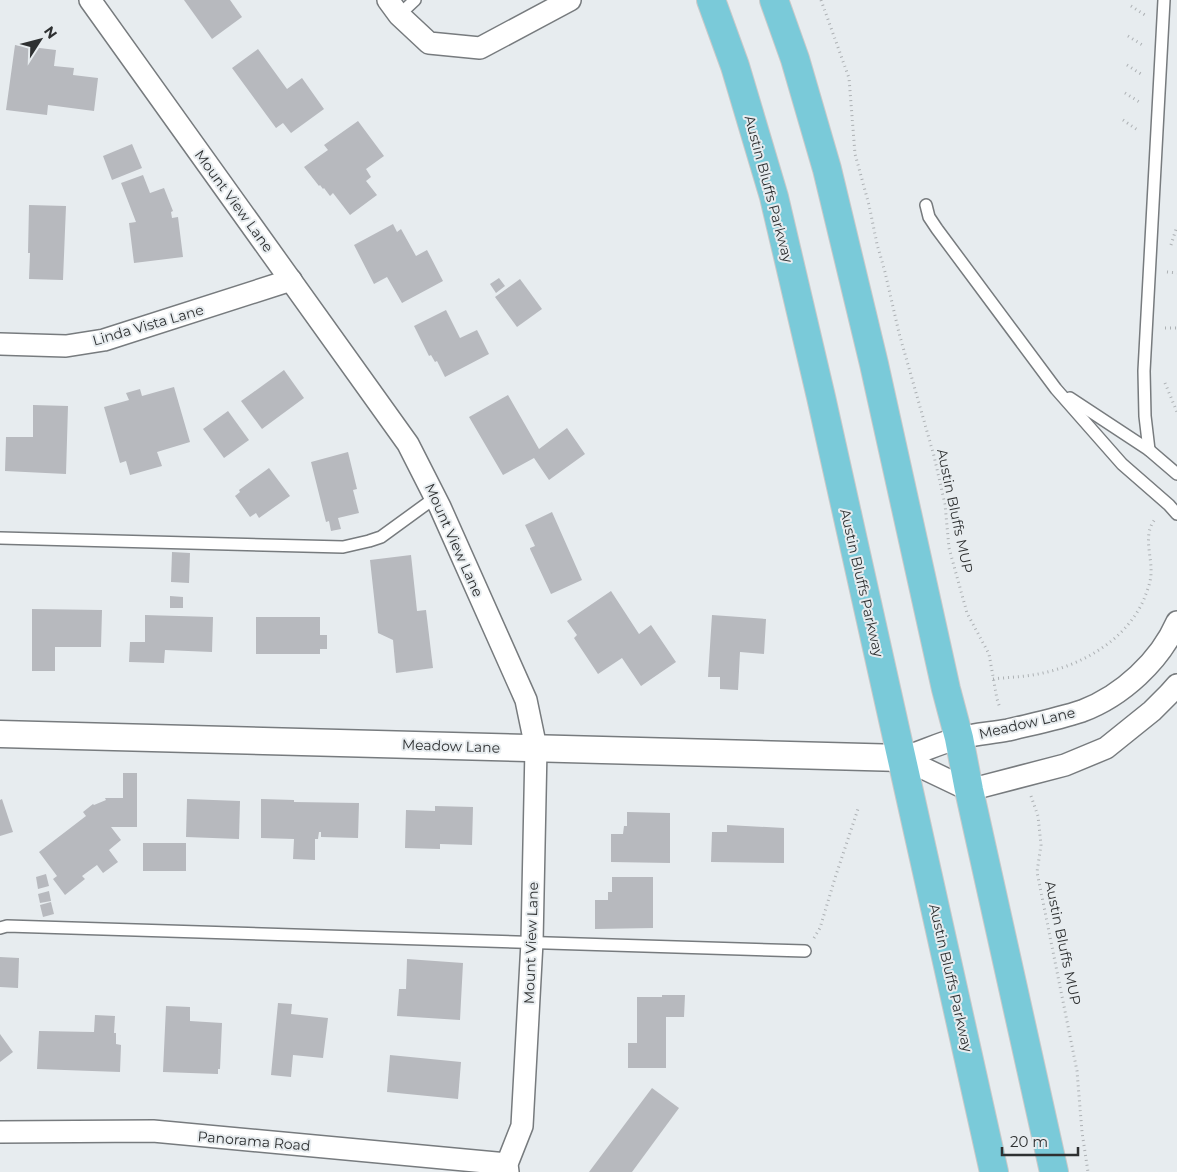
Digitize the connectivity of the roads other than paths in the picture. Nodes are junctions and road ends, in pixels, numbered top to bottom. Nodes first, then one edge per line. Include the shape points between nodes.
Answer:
1 (90, 0) edge
2 (415, 0) edge
3 (570, 0) edge
4 (711, 0) edge
5 (774, 0) edge
6 (1164, 0) edge
7 (394, 8) edge
8 (926, 205) dead end
9 (291, 280) junction
10 (0, 344) edge
11 (1056, 389) junction
12 (1149, 450) junction
13 (1177, 474) edge
14 (436, 497) junction
15 (1177, 514) edge
16 (0, 538) edge
17 (1177, 622) edge
18 (1177, 685) edge
19 (0, 734) edge
20 (958, 738) junction
21 (536, 748) junction
22 (902, 758) junction
23 (969, 790) junction
24 (0, 928) edge
25 (532, 942) junction
26 (806, 951) road end
27 (0, 1132) edge
28 (508, 1168) edge
29 (994, 1172) edge
30 (1054, 1172) edge

1 - 9 street, Mount View Lane
2 - 7 lane
3 - 7 street via 480,48 429,43
4 - 22 main road, Austin Bluffs Parkway via 735,66 774,197
5 - 20 main road via 827,169
6 - 12 lane via 1144,371
8 - 11 lane via 937,229
9 - 10 street, Linda Vista Lane via 104,340 66,346
9 - 14 street, Mount View Lane via 408,444
11 - 12 lane
11 - 15 lane via 1122,464
12 - 13 lane
14 - 16 lane via 381,537 344,547
14 - 21 street, Mount View Lane via 526,700
17 - 20 street, Meadow Lane via 1151,663 1106,699 1063,717
18 - 23 street via 1152,711 1106,748 1065,765
19 - 21 street, Meadow Lane
20 - 22 street, Meadow Lane
20 - 23 main road
21 - 22 street, Meadow Lane
21 - 25 street, Mount View Lane
22 - 23 street, Meadow Lane
22 - 29 main road, Austin Bluffs Parkway
23 - 30 main road
24 - 25 lane
25 - 26 lane
25 - 28 street, Mount View Lane via 522,1126
27 - 28 street, Panorama Road via 153,1132

